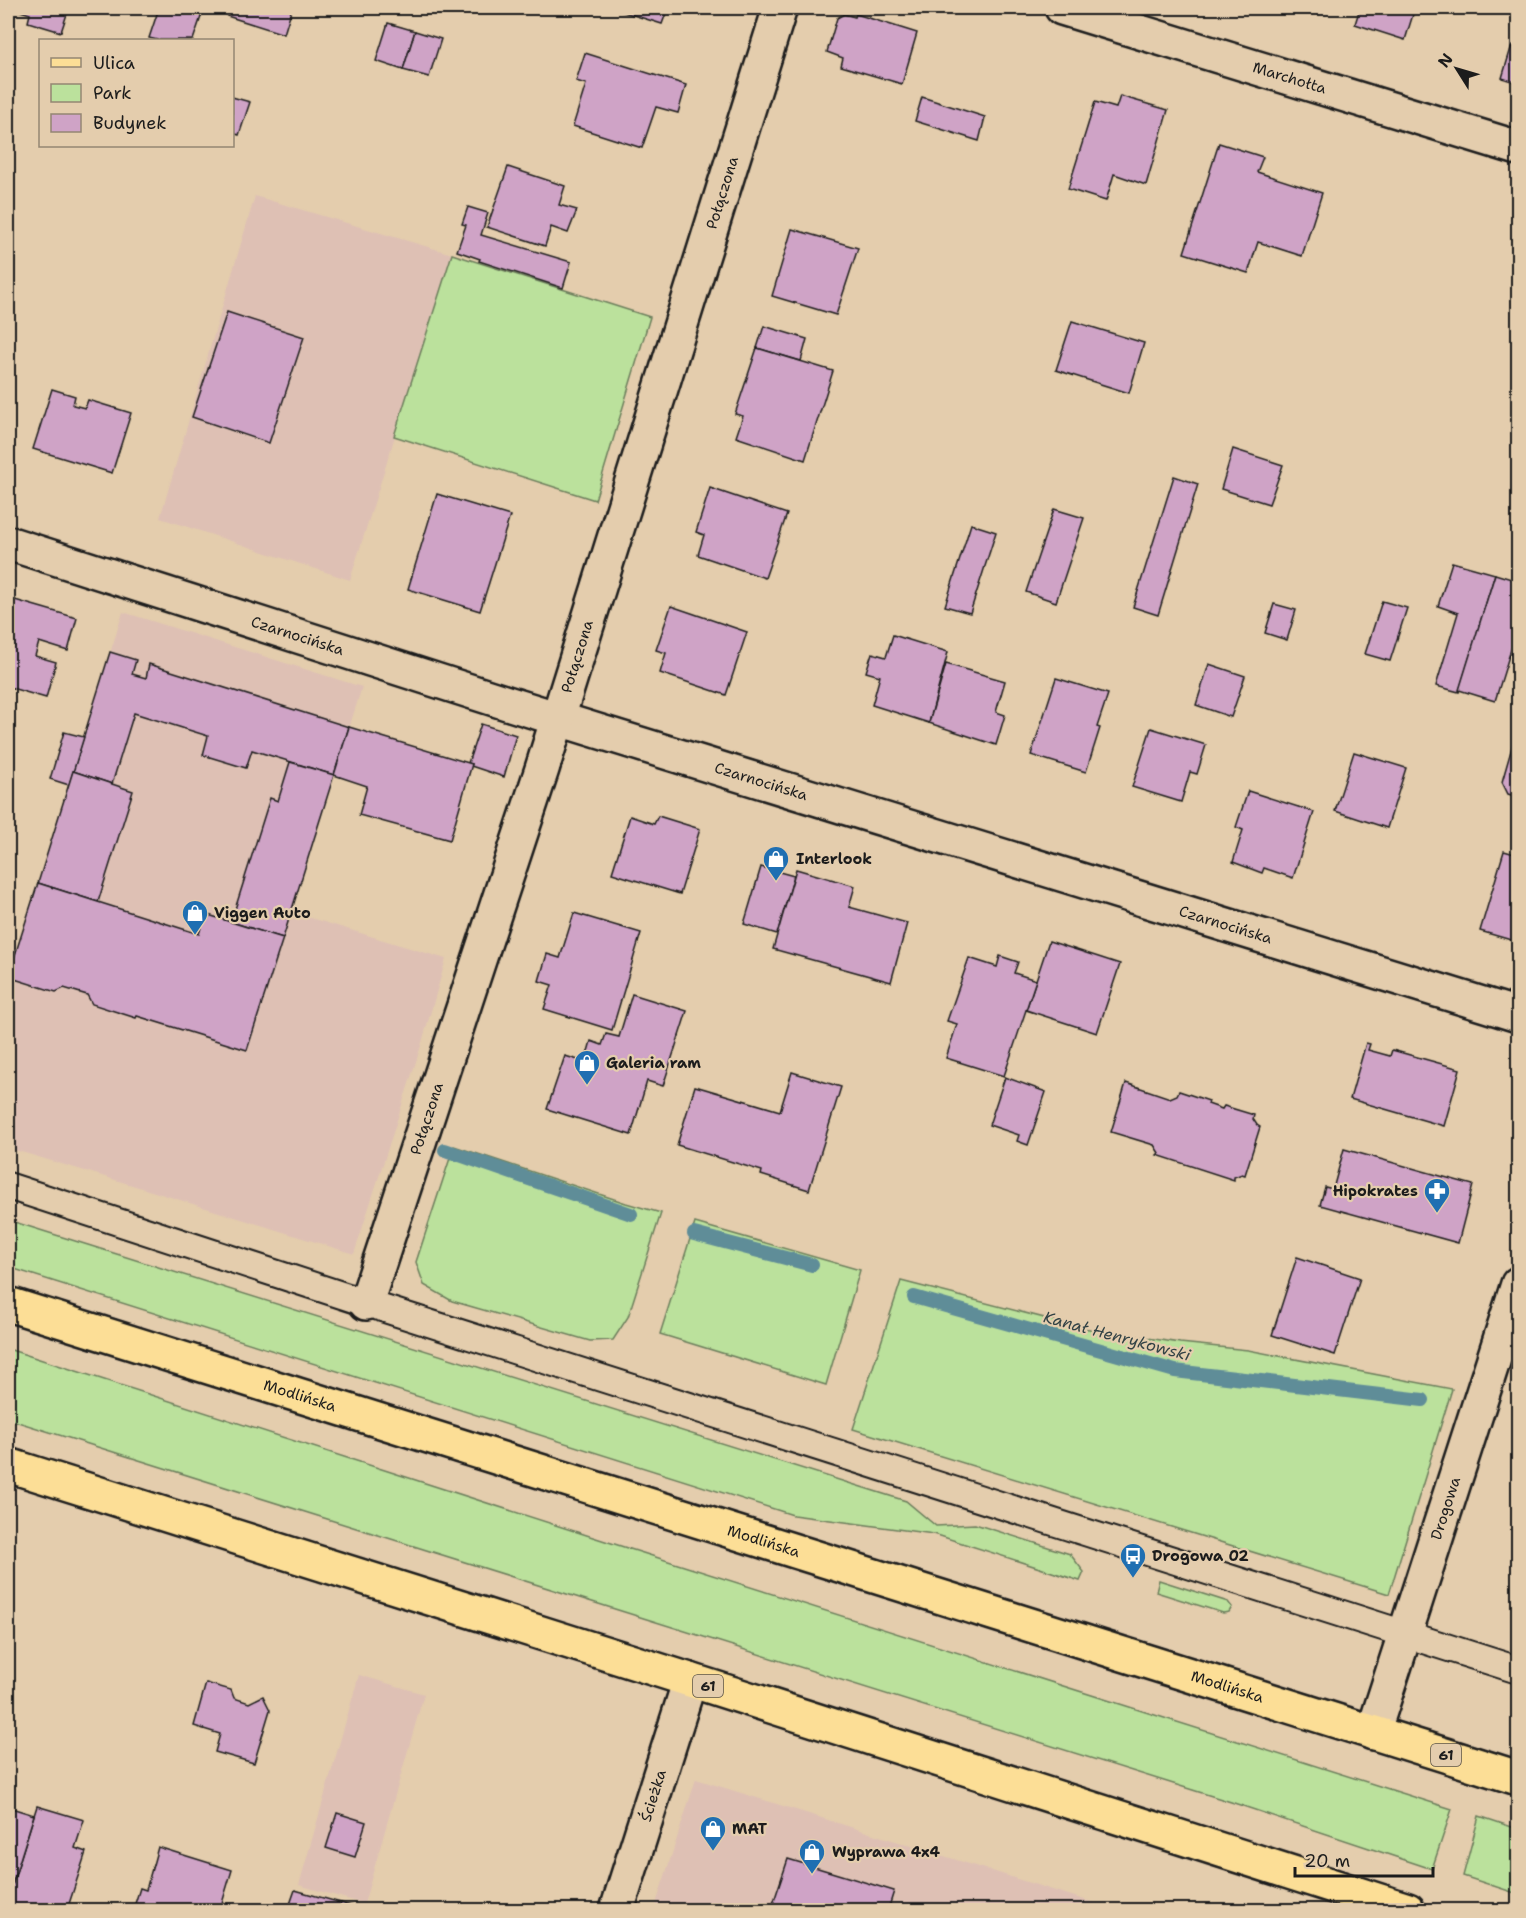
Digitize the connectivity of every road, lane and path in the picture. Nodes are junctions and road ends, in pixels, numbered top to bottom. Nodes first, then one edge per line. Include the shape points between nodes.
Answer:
1 (780, 8) edge
2 (1062, 8) edge
3 (1518, 148) edge
4 (8, 543) edge
5 (558, 718) junction
6 (1518, 1015) edge
7 (8, 1186) edge
8 (1518, 1284) edge
9 (366, 1303) junction
10 (8, 1304) edge
11 (8, 1466) edge
12 (1406, 1633) junction
13 (1518, 1670) edge
14 (690, 1680) junction
15 (1373, 1733) junction
16 (1518, 1778) edge
17 (617, 1911) edge
18 (1408, 1911) edge

1 - 5 street, Połączona
2 - 3 street, Marchołta
4 - 5 street, Czarnocińska
5 - 6 street, Czarnocińska
5 - 9 street, Połączona
7 - 9 lane
8 - 12 street, Drogowa
9 - 12 lane
10 - 15 main road, Modlińska / 61
11 - 14 main road, 61
12 - 13 lane
12 - 15 street, Drogowa
14 - 17 street, Ścieżka
14 - 18 main road, 61
15 - 16 main road, Modlińska / 61

